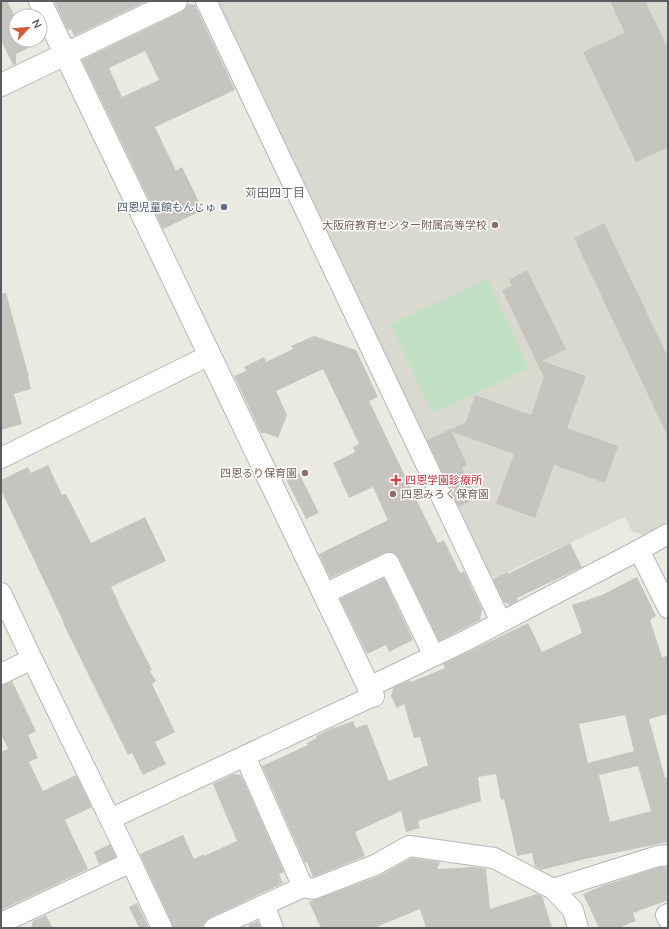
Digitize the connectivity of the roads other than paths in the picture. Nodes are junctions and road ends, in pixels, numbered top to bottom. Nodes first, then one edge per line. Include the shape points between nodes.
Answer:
1 (40, 1) edge
2 (176, 1) edge
3 (206, 1) edge
4 (66, 54) junction
5 (1, 85) edge
6 (210, 355) junction
7 (1, 458) edge
8 (668, 534) edge
9 (639, 550) junction
10 (1, 593) edge
11 (324, 594) junction
12 (668, 608) edge
13 (501, 622) junction
14 (434, 656) junction
15 (32, 659) junction
16 (1, 674) edge
17 (371, 692) junction
18 (245, 756) junction
19 (110, 819) junction
20 (668, 855) edge
21 (131, 862) junction
22 (304, 888) junction
23 (553, 889) junction
24 (264, 905) junction
25 (668, 914) edge
26 (668, 919) edge
27 (11, 923) edge
28 (162, 928) edge
29 (214, 928) edge
30 (273, 928) edge
31 (578, 928) edge

1 - 4 street
2 - 4 street
3 - 13 street
4 - 5 street
4 - 6 street
6 - 7 street
6 - 11 street
8 - 9 street
9 - 12 street
9 - 13 street
10 - 15 street
11 - 14 street via 389,563
11 - 17 street
13 - 14 street
14 - 17 street
15 - 16 street
15 - 19 street
17 - 18 street
18 - 19 street
18 - 22 street
19 - 21 street
20 - 23 street
21 - 27 street
21 - 28 street
22 - 23 street via 313,889 375,864 409,846 494,858
22 - 24 street
23 - 31 street via 573,910
24 - 29 street
24 - 30 street
25 - 26 street

